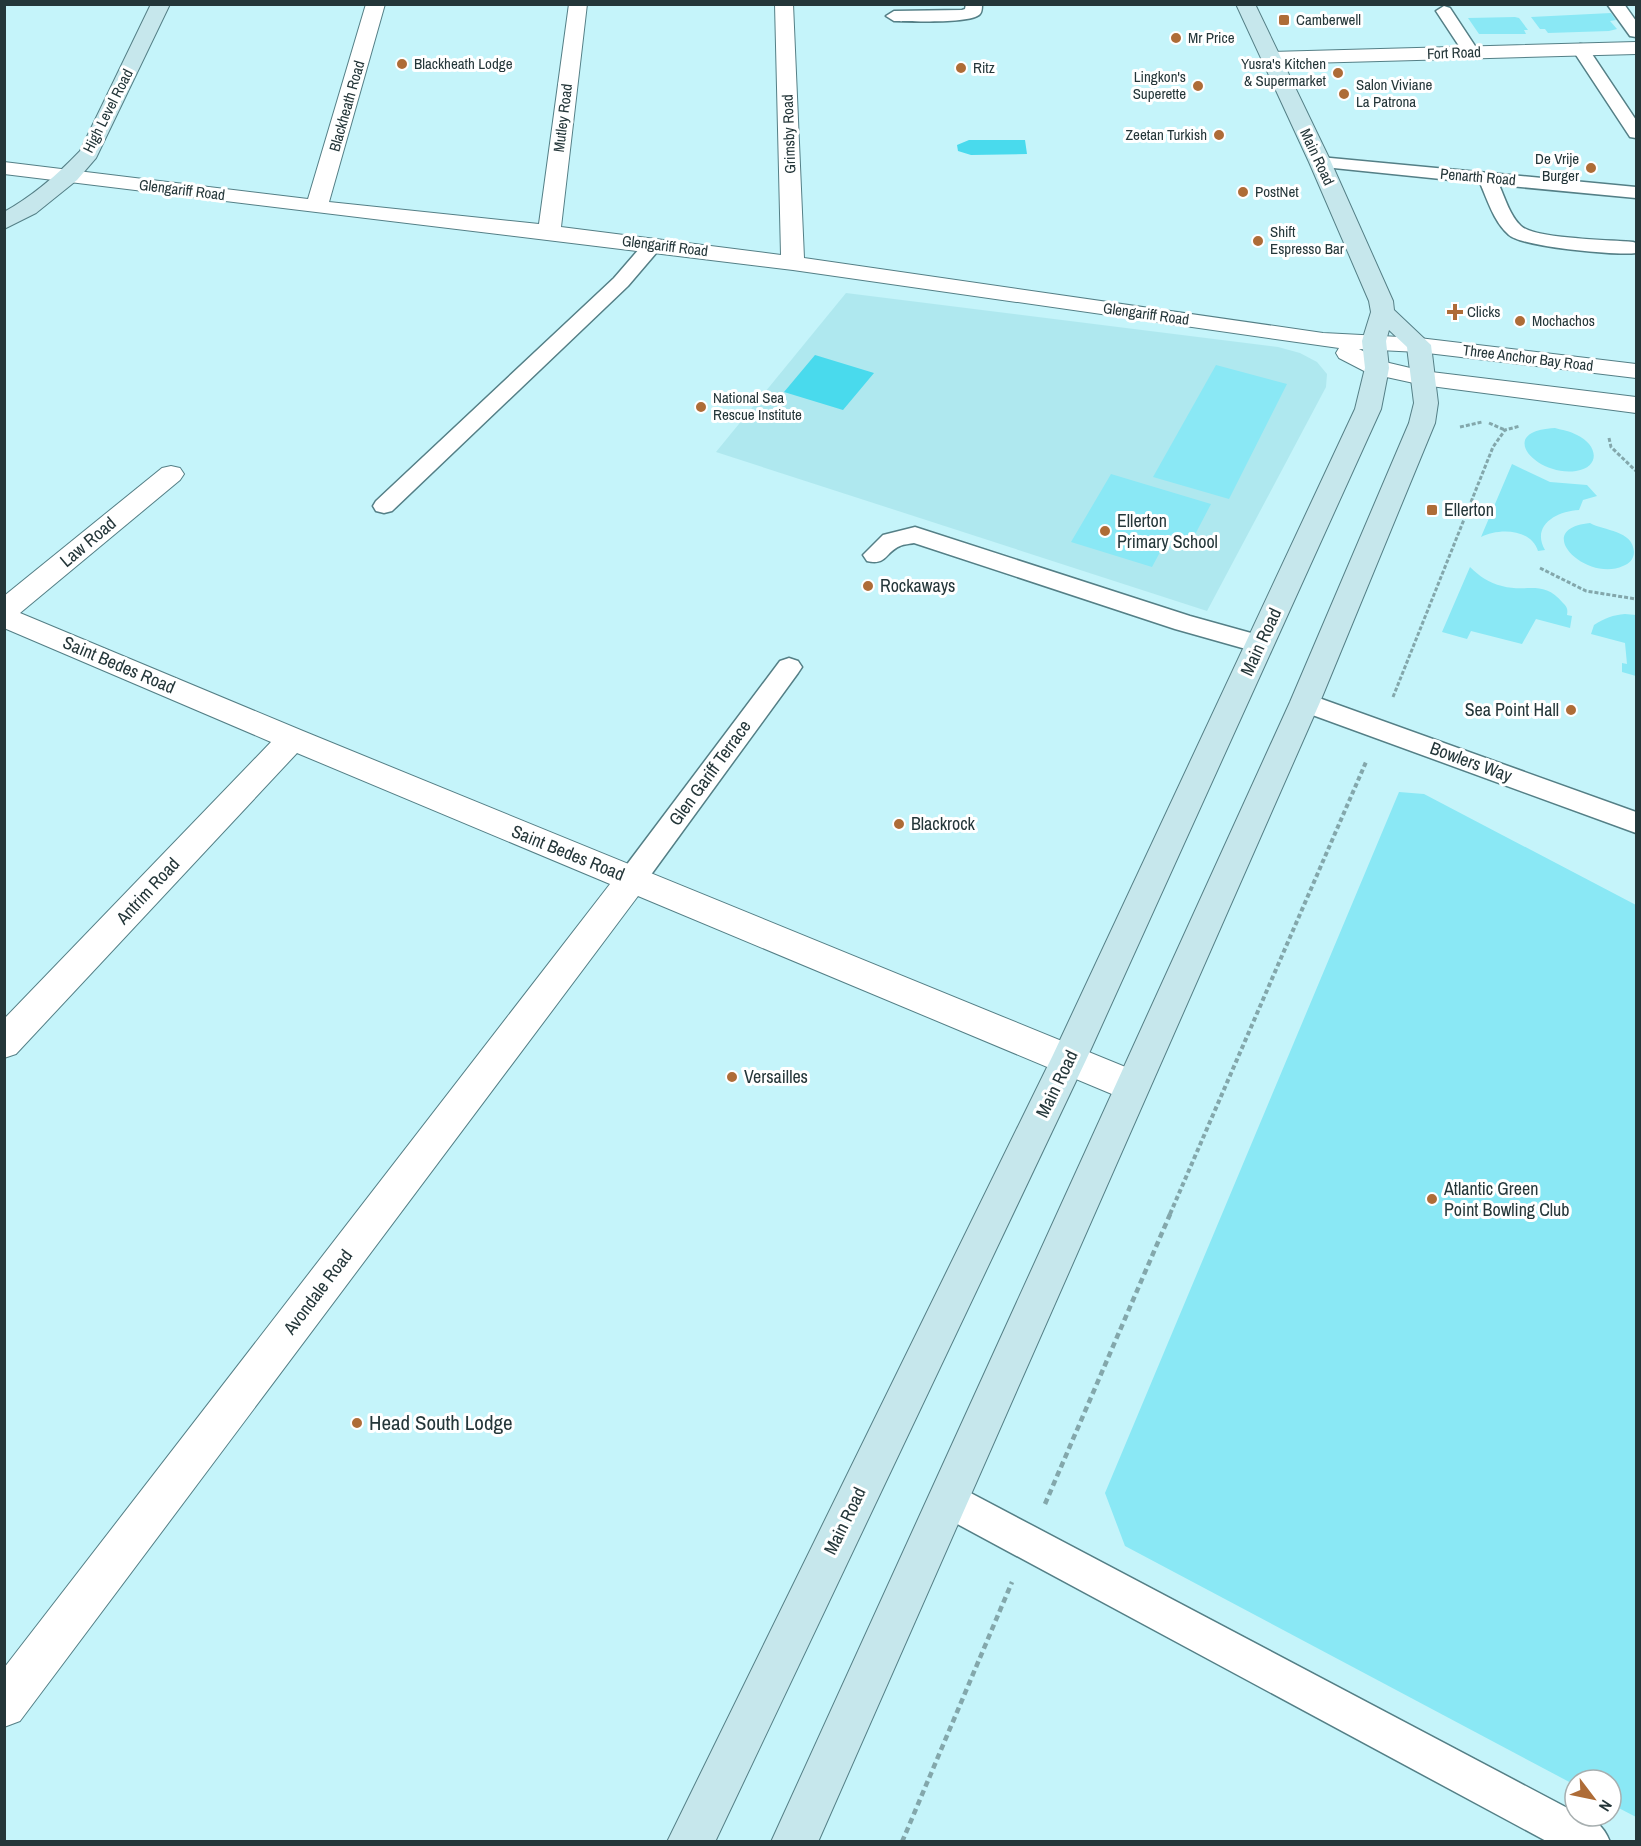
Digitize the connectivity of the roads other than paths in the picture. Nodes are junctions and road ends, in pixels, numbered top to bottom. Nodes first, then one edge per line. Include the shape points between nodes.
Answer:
1 (161, 4) edge
2 (376, 4) edge
3 (578, 4) edge
4 (784, 4) edge
5 (974, 4) edge
6 (1245, 4) edge
7 (1614, 4) edge
8 (1441, 7) edge
9 (894, 16) dead end
10 (1636, 32) edge
11 (1636, 48) edge
12 (1580, 49) junction
13 (1471, 52) junction
14 (1271, 58) junction
15 (1636, 133) edge
16 (1320, 162) junction
17 (4, 168) edge
18 (69, 175) junction
19 (1487, 178) junction
20 (1636, 192) edge
21 (317, 207) junction
22 (4, 222) edge
23 (549, 232) junction
24 (653, 245) junction
25 (1633, 248) dead end
26 (793, 262) junction
27 (1383, 312) junction
28 (1419, 345) junction
29 (1376, 354) junction
30 (1636, 371) edge
31 (1423, 378) junction
32 (1636, 405) edge
33 (171, 474) dead end
34 (384, 506) dead end
35 (875, 555) dead end
36 (4, 611) edge
37 (4, 617) edge
38 (1260, 644) junction
39 (789, 668) dead end
40 (1305, 702) junction
41 (292, 739) junction
42 (1636, 823) edge
43 (632, 879) junction
44 (4, 1043) edge
45 (1068, 1060) junction
46 (1132, 1086) junction
47 (948, 1498) junction
48 (4, 1705) edge
49 (690, 1842) edge
50 (794, 1842) edge
51 (1590, 1842) edge

1 - 18 main road, High Level Road via 89,154
2 - 21 street, Blackheath Road
3 - 23 street, Mutley Road
4 - 26 street, Grimsby Road
5 - 9 lane via 973,12 963,15
6 - 14 main road, Main Road
7 - 10 lane
8 - 13 lane
11 - 12 street, Fort Road
12 - 13 street, Fort Road
12 - 15 lane
13 - 14 street, Fort Road
14 - 16 main road, Main Road
16 - 19 lane, Penarth Road
16 - 27 main road, Main Road
17 - 18 street, Glengariff Road
18 - 21 street, Glengariff Road
18 - 22 main road, High Level Road
19 - 20 lane, Penarth Road
19 - 25 lane via 1507,221 1518,233
21 - 23 street, Glengariff Road
23 - 24 street, Glengariff Road
24 - 26 street, Glengariff Road
24 - 34 lane via 621,282
26 - 29 street, Glengariff Road via 1323,340
27 - 28 main road, Main Road
27 - 29 main road, Main Road
28 - 29 street, Three Anchor Bay Road
28 - 30 street, Three Anchor Bay Road
28 - 31 main road
29 - 31 street, Three Anchor Bay Road
29 - 38 main road, Main Road via 1368,409
31 - 32 street, Three Anchor Bay Road
31 - 40 main road via 1426,403 1422,423
33 - 36 street, Law Road
35 - 38 lane via 891,540 915,535
37 - 41 street, Saint Bedes Road
38 - 45 main road, Main Road
39 - 43 lane, Glen Gariff Terrace
40 - 42 lane, Bowlers Way
40 - 46 main road
41 - 43 street, Saint Bedes Road
41 - 44 street, Antrim Road
43 - 45 street, Saint Bedes Road
43 - 48 street, Avondale Road
45 - 46 street, Saint Bedes Road
45 - 49 main road, Main Road
46 - 47 main road
47 - 50 main road
47 - 51 lane

